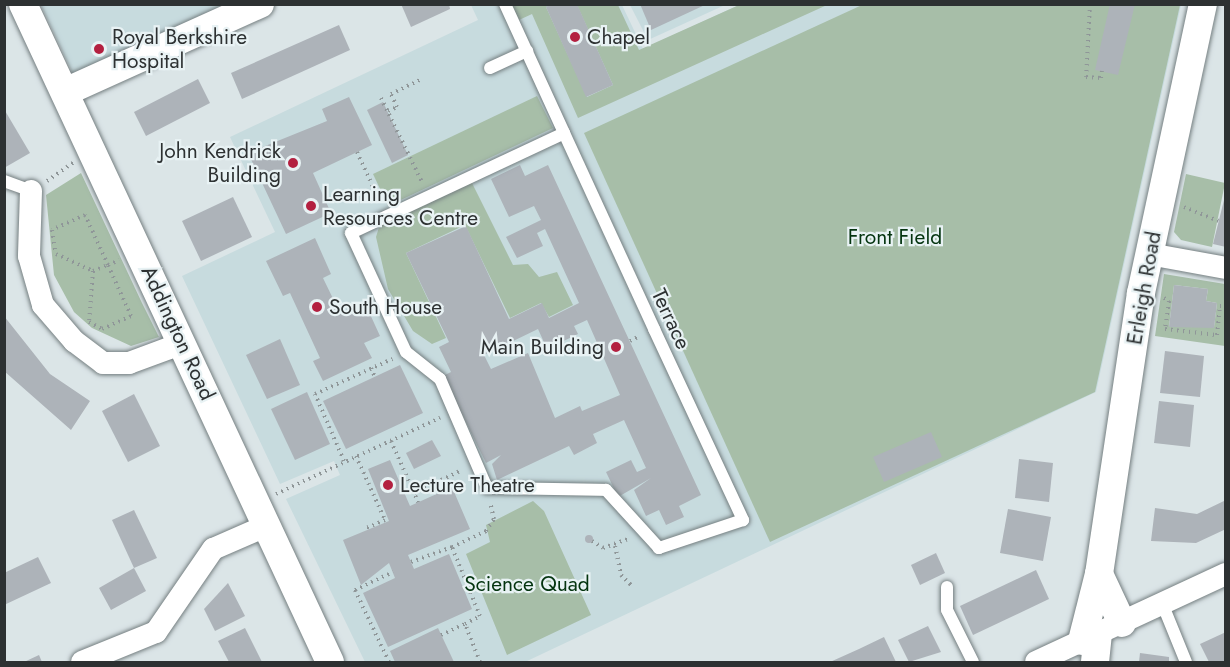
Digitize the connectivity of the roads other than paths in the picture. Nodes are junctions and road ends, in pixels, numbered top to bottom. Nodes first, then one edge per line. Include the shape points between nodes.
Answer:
1 (23, 4) edge
2 (260, 4) edge
3 (505, 4) edge
4 (1203, 4) edge
5 (526, 51) junction
6 (490, 68) dead end
7 (65, 92) junction
8 (564, 133) junction
9 (4, 181) edge
10 (31, 191) joint
11 (1149, 254) junction
12 (1226, 268) edge
13 (183, 343) junction
14 (261, 514) junction
15 (1099, 574) junction
16 (1226, 574) edge
17 (947, 587) dead end
18 (1162, 603) junction
19 (1090, 645) edge
20 (82, 663) edge
21 (330, 663) edge
22 (973, 663) edge
23 (1036, 663) edge
24 (1186, 663) edge

1 - 7 street, Addington Road
2 - 7 street
3 - 5 lane, Terrace
4 - 11 street, Erleigh Road
5 - 6 lane
5 - 8 lane, Terrace
7 - 13 street, Addington Road
8 - 8 lane, Terrace via 351,233 406,352 440,380 487,488 606,490 659,548 743,520
9 - 10 lane
10 - 13 street via 29,256 43,305 74,341 103,363 129,363
11 - 12 street
11 - 15 street, Erleigh Road
13 - 14 street, Addington Road
14 - 20 street via 213,549 156,632
14 - 21 street, Addington Road
15 - 19 street, Erleigh Road
15 - 19 street
16 - 18 street
17 - 22 lane via 947,610
18 - 19 street
18 - 24 lane
19 - 23 street

